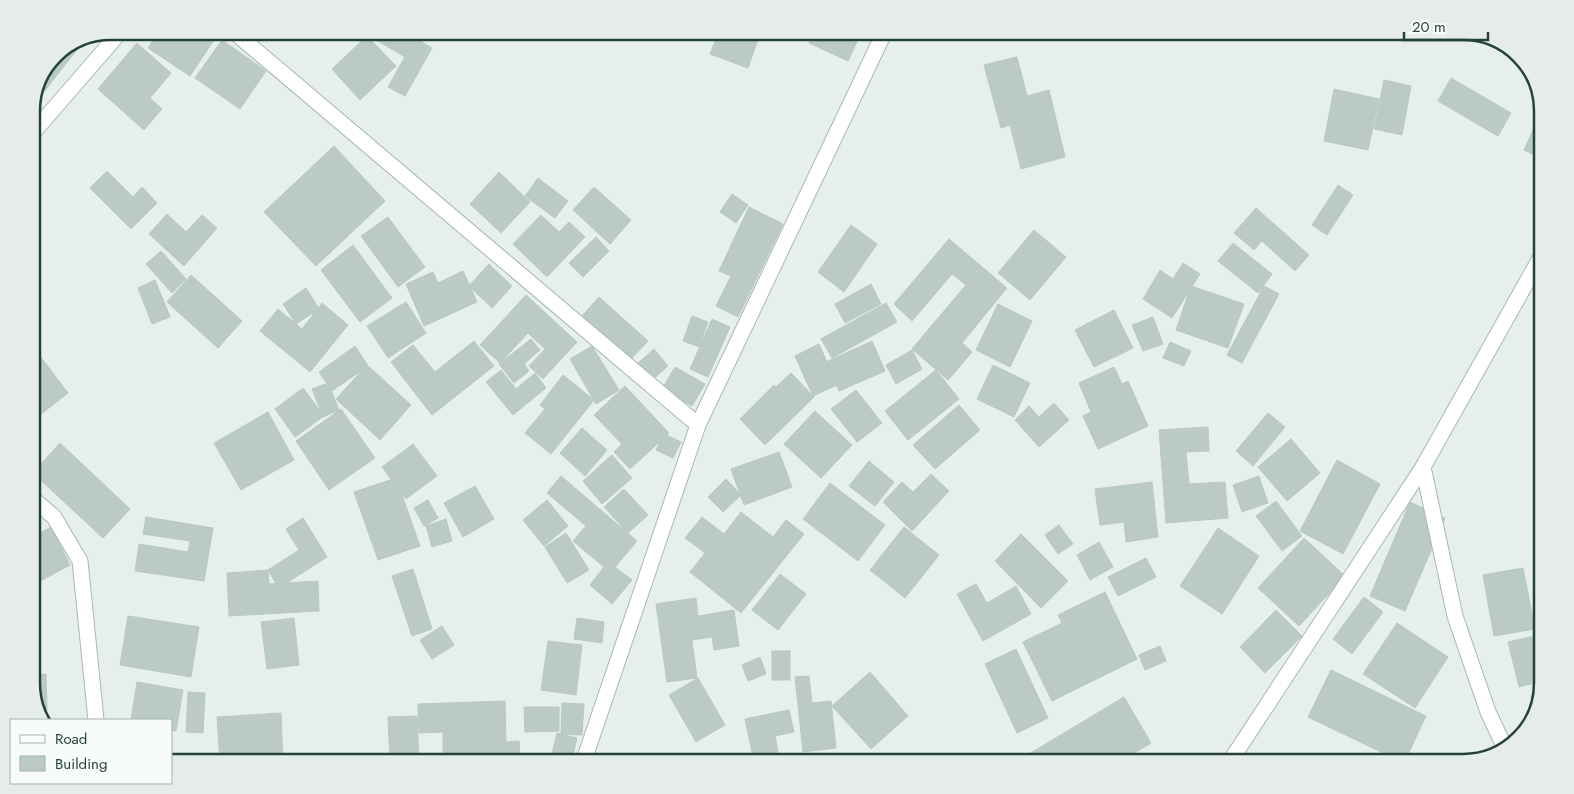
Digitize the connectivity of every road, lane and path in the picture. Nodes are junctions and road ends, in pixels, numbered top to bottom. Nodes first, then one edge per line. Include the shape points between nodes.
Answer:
1 (113, 40) edge
2 (243, 40) edge
3 (881, 40) edge
4 (40, 125) edge
5 (1534, 269) edge
6 (698, 424) junction
7 (1423, 468) junction
8 (40, 505) edge
9 (96, 719) edge
10 (1502, 742) edge
11 (586, 754) edge
12 (1235, 754) edge

1 - 4 street
2 - 6 street
3 - 6 street
5 - 7 street
6 - 11 street
7 - 10 street via 1455,616 1488,712
7 - 12 street
8 - 9 street via 54,517 80,561

